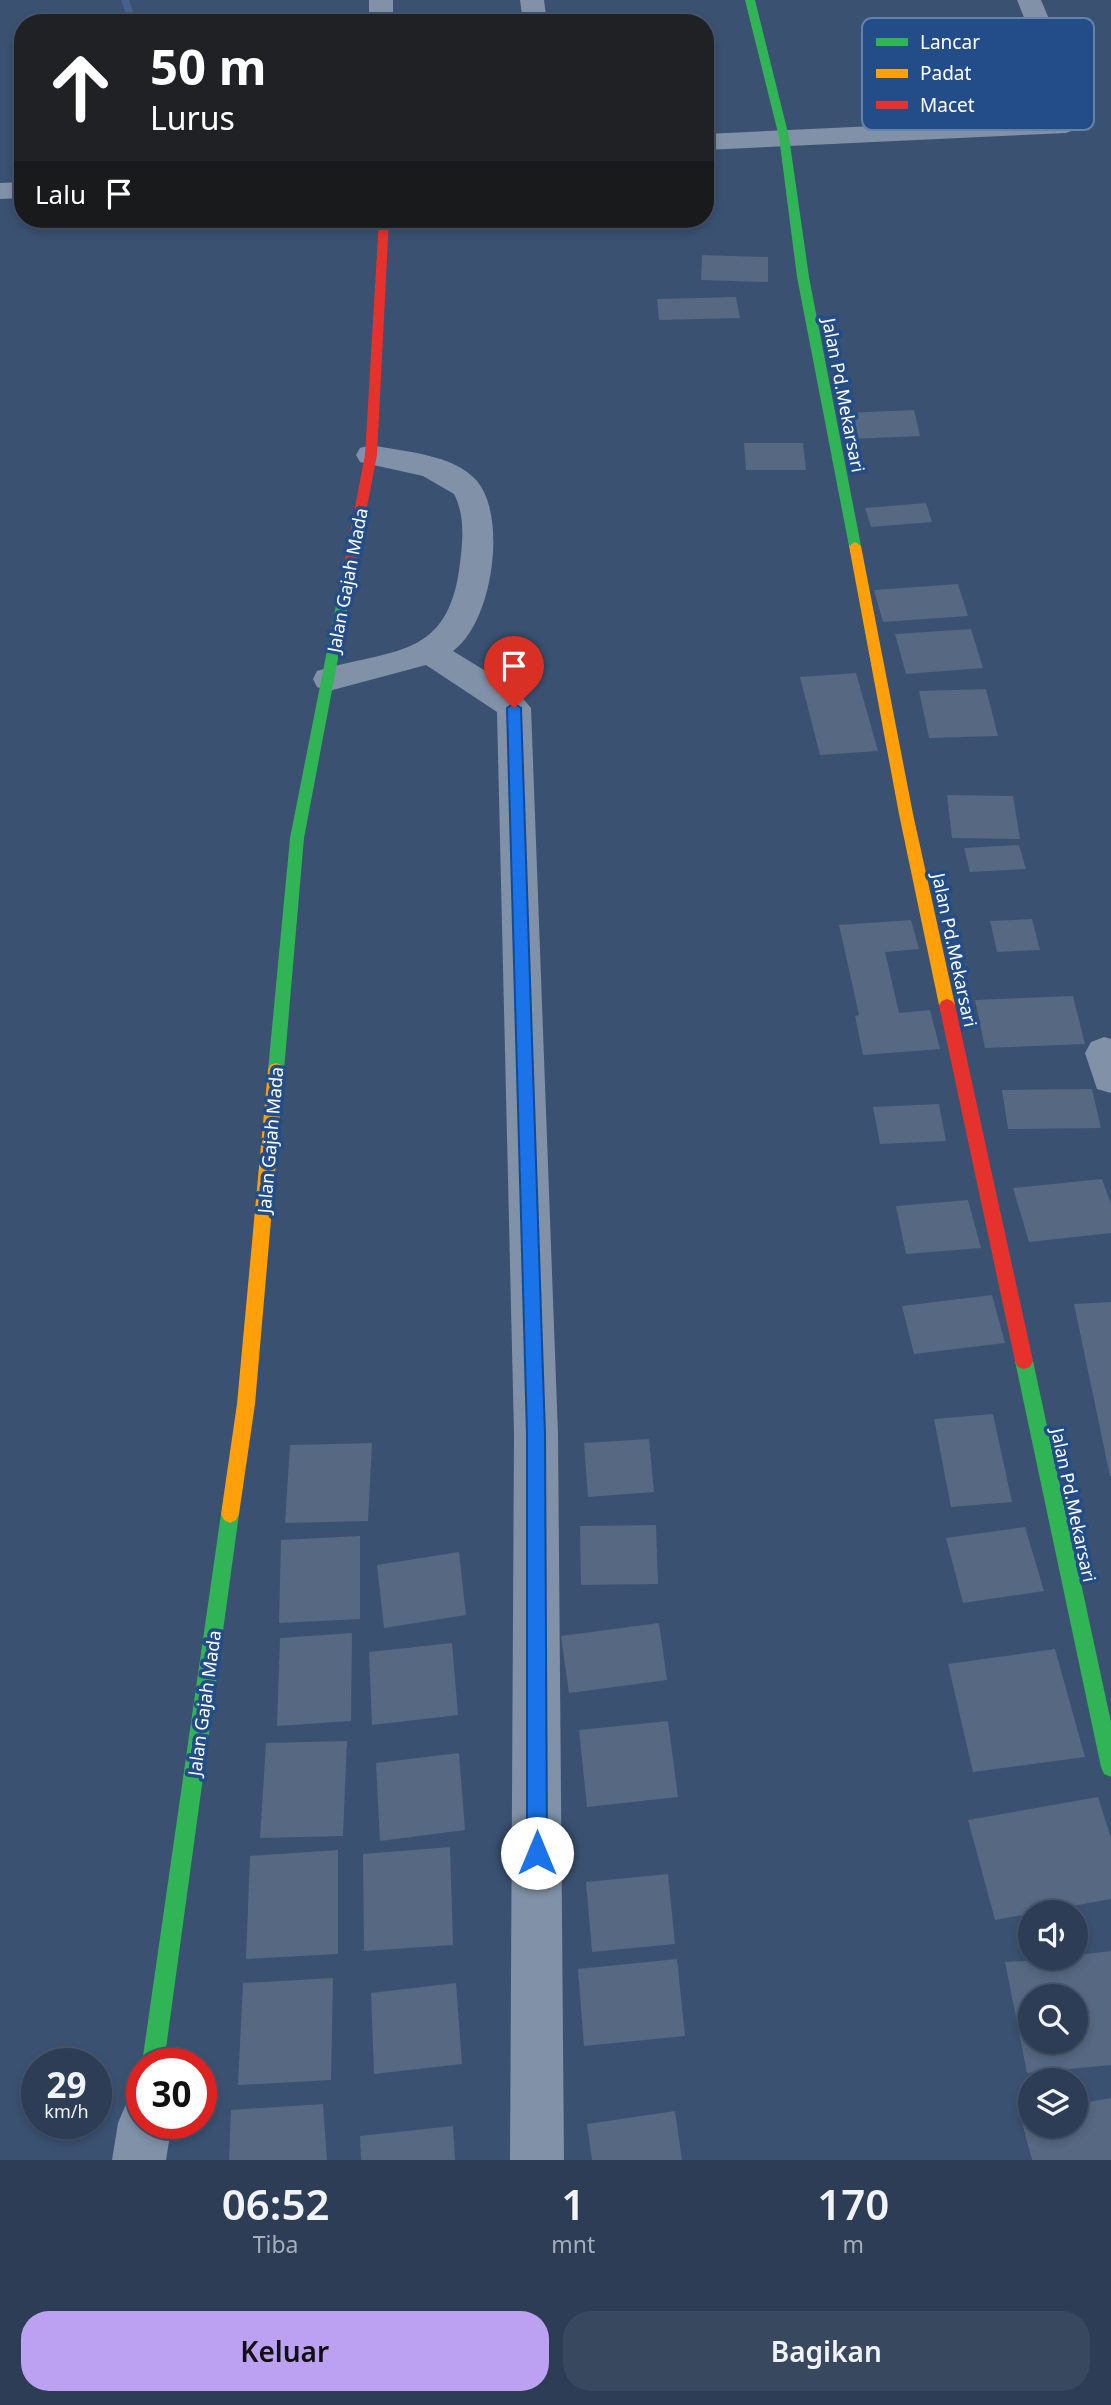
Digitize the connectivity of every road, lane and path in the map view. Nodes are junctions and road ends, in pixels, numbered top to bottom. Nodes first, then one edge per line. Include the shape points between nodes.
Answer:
1 (750, 0) edge
2 (1029, 0) edge
3 (1037, 18) edge
4 (949, 130) edge
5 (785, 137) junction
6 (714, 141) edge
7 (384, 228) edge
8 (371, 454) junction
9 (429, 652) junction
10 (329, 679) junction
11 (1111, 1767) edge
12 (155, 2048) edge
13 (142, 2139) edge
14 (139, 2160) edge
15 (537, 2160) edge

1 - 5 street, Jalan Pd.Mekarsari
2 - 3 street
4 - 5 street
5 - 6 street
5 - 11 street, Jalan Pd.Mekarsari via 803,277 906,814
7 - 8 street, Jalan Gajah Mada
8 - 9 street via 442,471 466,489 477,513 477,564 462,619 448,639
8 - 10 street, Jalan Gajah Mada
9 - 10 street
9 - 15 street via 514,708 536,1434
10 - 12 street, Jalan Gajah Mada via 297,838 246,1404
13 - 14 street

